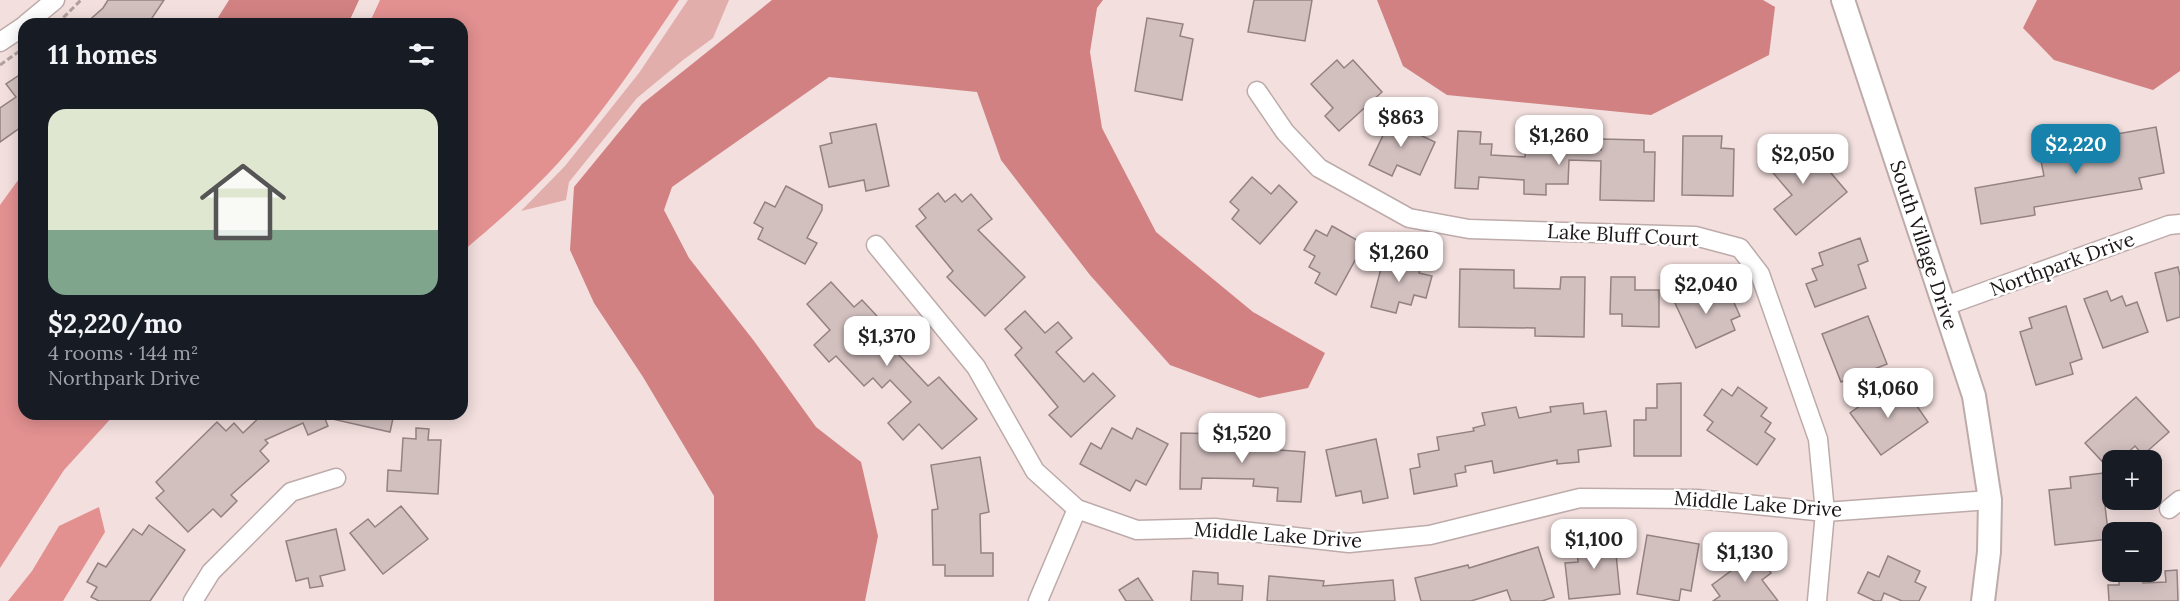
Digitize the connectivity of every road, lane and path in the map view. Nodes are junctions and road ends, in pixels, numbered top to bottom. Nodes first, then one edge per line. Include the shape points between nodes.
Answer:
1 (55, 0) edge
2 (81, 0) edge
3 (1843, 0) edge
4 (33, 18) edge
5 (63, 18) edge
6 (18, 30) edge
7 (0, 42) edge
8 (18, 52) edge
9 (0, 65) edge
10 (1257, 91) dead end
11 (2180, 224) edge
12 (876, 245) dead end
13 (1945, 306) junction
14 (336, 478) dead end
15 (1990, 500) junction
16 (1077, 509) junction
17 (1825, 512) junction
18 (193, 601) edge
19 (1038, 601) edge
20 (1817, 601) edge
21 (1983, 601) edge

1 - 4 street
2 - 5 path
3 - 13 street, South Village Drive
6 - 7 street
8 - 9 path
10 - 17 street, Lake Bluff Court via 1285,132 1319,168 1409,218 1469,229 1695,236 1740,248 1760,274 1818,439
11 - 13 street, Northpark Drive
12 - 16 street, Middle Lake Drive via 976,367 1035,471
13 - 15 street, South Village Drive via 1974,396
14 - 18 street via 291,492 211,572
15 - 17 street, Middle Lake Drive
15 - 21 street, South Village Drive
16 - 17 street, Middle Lake Drive via 1137,530 1215,528 1349,543 1430,535 1580,498 1697,499
16 - 19 street
17 - 20 street, Lake Bluff Court

